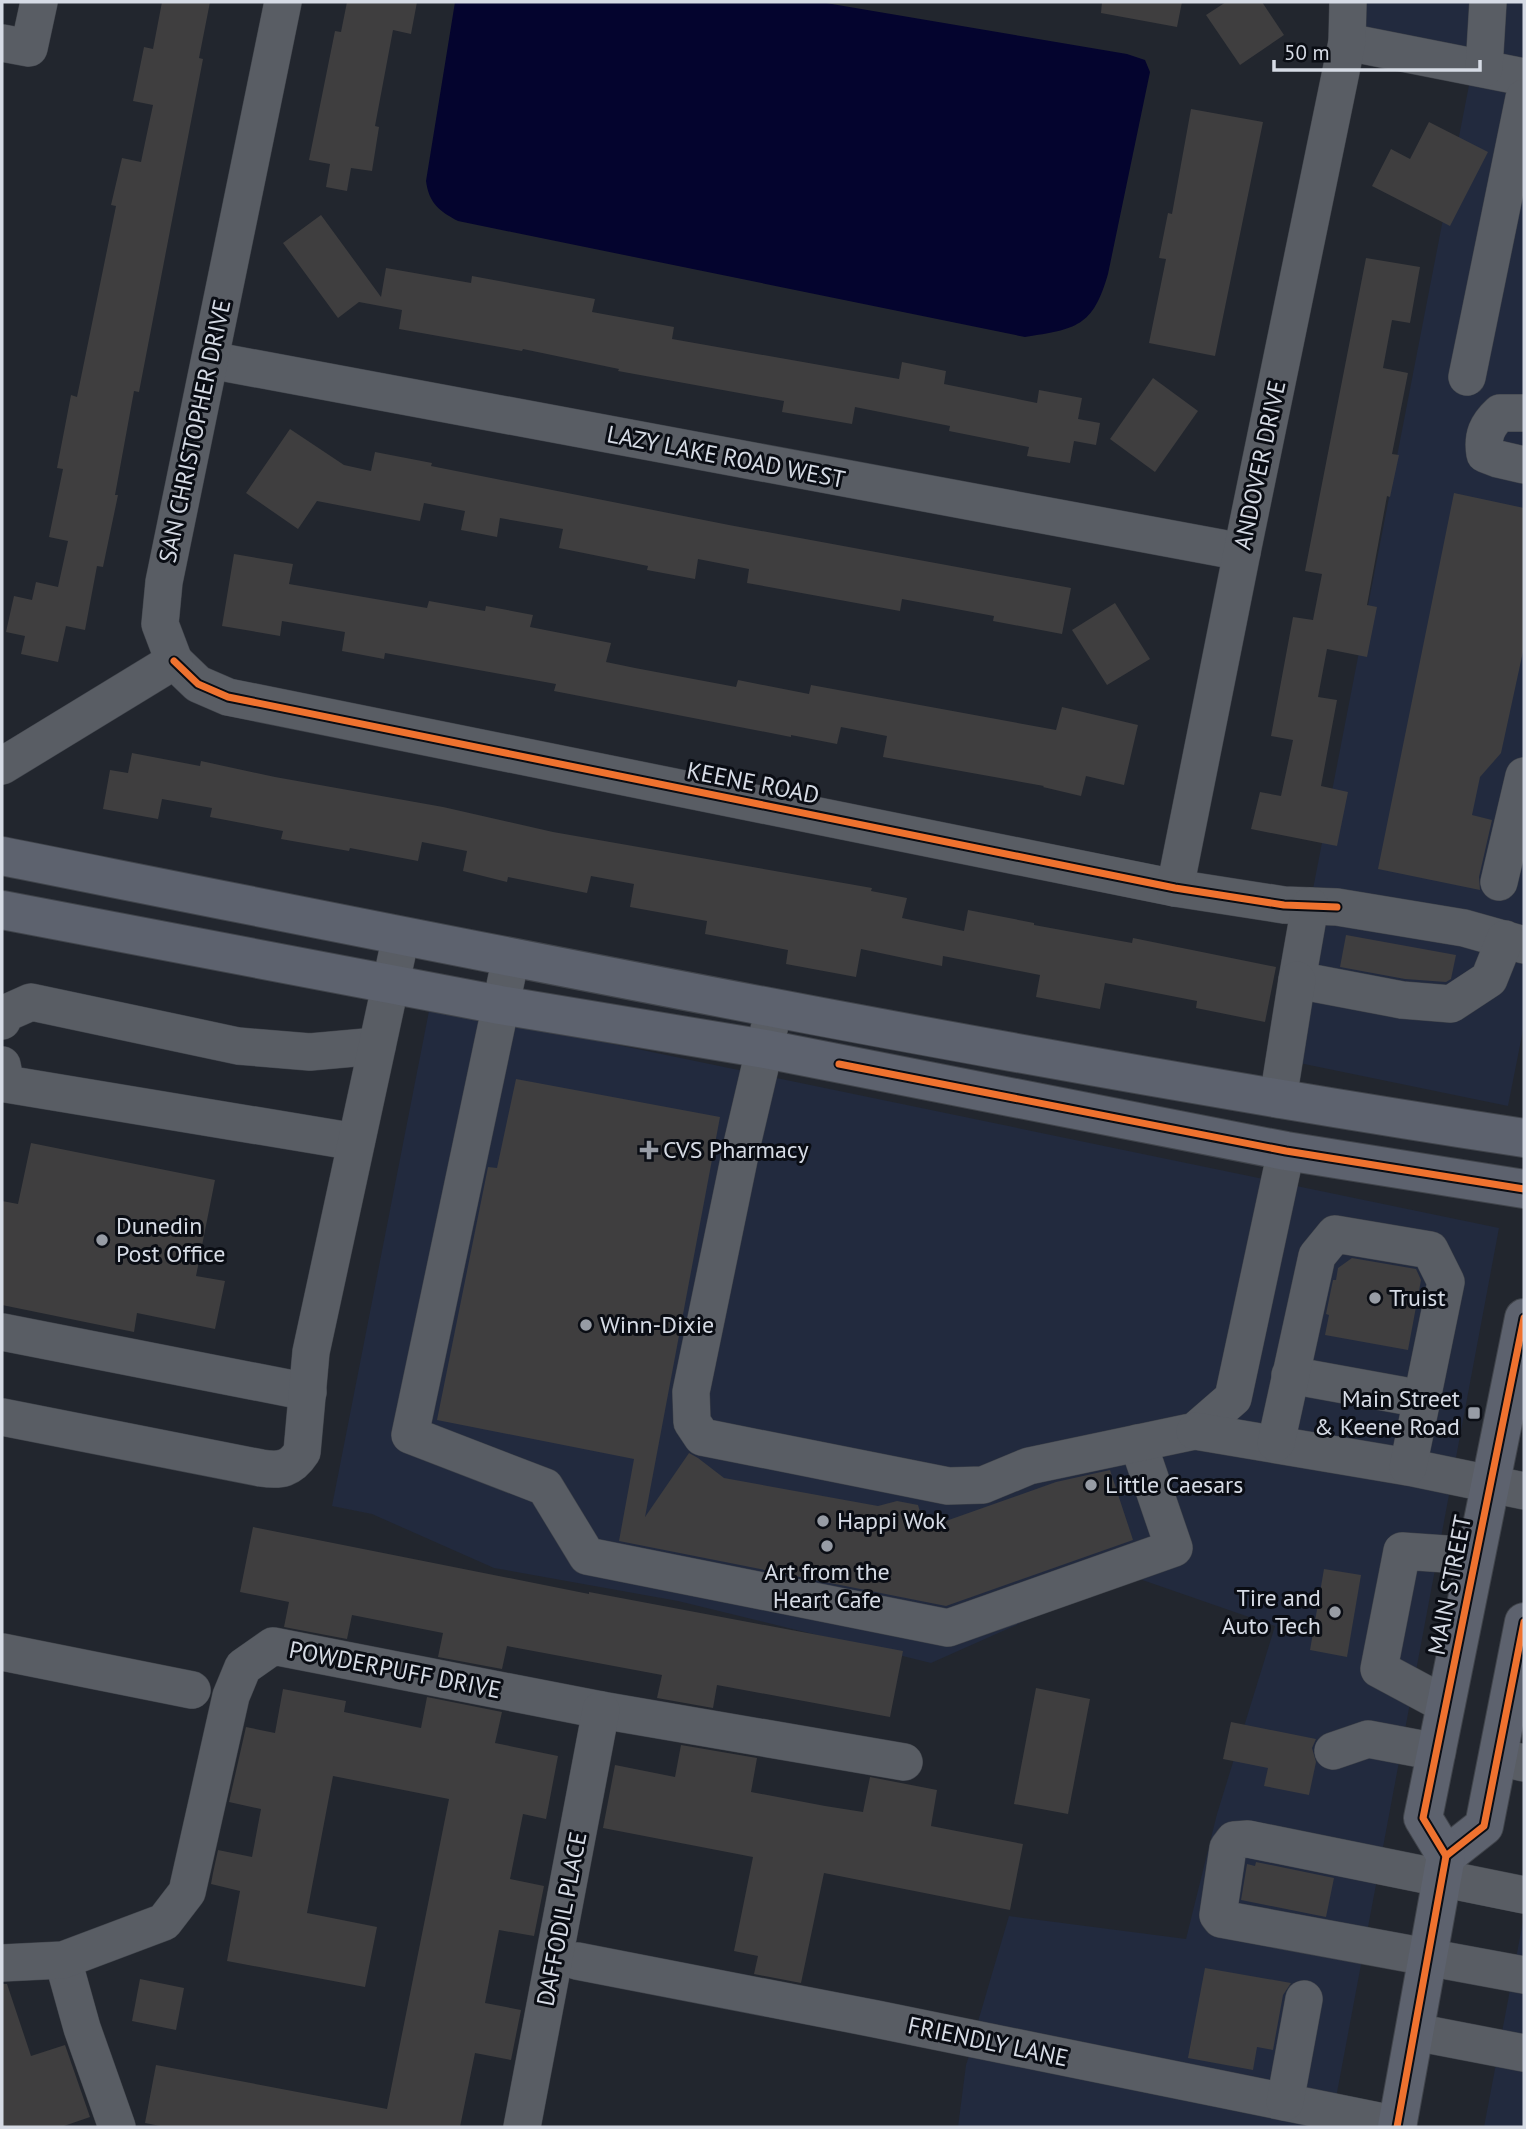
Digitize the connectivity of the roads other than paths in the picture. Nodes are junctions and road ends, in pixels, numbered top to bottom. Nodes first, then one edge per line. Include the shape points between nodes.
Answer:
1 (39, 2) edge
2 (283, 2) edge
3 (1348, 2) edge
4 (1488, 2) edge
5 (1347, 41) junction
6 (2, 43) edge
7 (1484, 68) junction
8 (1524, 77) edge
9 (1524, 99) edge
10 (210, 360) junction
11 (1466, 377) dead end
12 (1524, 413) edge
13 (1524, 465) edge
14 (1242, 552) junction
15 (174, 661) junction
16 (2, 766) edge
17 (1524, 776) edge
18 (1517, 835) edge
19 (2, 856) edge
20 (1499, 882) dead end
21 (1175, 888) junction
22 (1324, 906) junction
23 (2, 910) edge
24 (401, 936) junction
25 (1515, 942) edge
26 (511, 957) junction
27 (1297, 979) junction
28 (390, 984) junction
29 (500, 1005) junction
30 (774, 1007) junction
31 (2, 1021) edge
32 (377, 1046) junction
33 (765, 1049) junction
34 (3, 1081) edge
35 (1278, 1099) junction
36 (1524, 1138) edge
37 (356, 1142) junction
38 (1286, 1151) junction
39 (1524, 1189) edge
40 (1524, 1318) edge
41 (2, 1332) edge
42 (1290, 1375) junction
43 (308, 1392) junction
44 (1422, 1399) junction
45 (2, 1417) edge
46 (1195, 1431) junction
47 (1138, 1443) junction
48 (1276, 1443) junction
49 (1408, 1466) junction
50 (1507, 1487) edge
51 (1475, 1556) junction
52 (1524, 1622) edge
53 (2, 1652) edge
54 (192, 1690) dead end
55 (1446, 1705) junction
56 (601, 1710) junction
57 (1333, 1751) dead end
58 (1437, 1752) junction
59 (1511, 1760) edge
60 (904, 1762) dead end
61 (1444, 1866) junction
62 (1524, 1895) edge
63 (1428, 1956) junction
64 (63, 1960) junction
65 (577, 1961) dead end
66 (2, 1963) edge
67 (1524, 1975) edge
68 (1304, 1999) dead end
69 (1415, 2032) junction
70 (1524, 2053) edge
71 (1285, 2102) junction
72 (1398, 2126) edge
73 (117, 2127) edge
74 (522, 2127) edge

1 - 6 street via 30,48
2 - 10 street, SAN CHRISTOPHER DRIVE
3 - 5 street, ANDOVER DRIVE
4 - 7 street
5 - 7 street
5 - 14 street, ANDOVER DRIVE
7 - 8 street
9 - 11 street
10 - 14 street, LAZY LAKE ROAD WEST
10 - 15 street, SAN CHRISTOPHER DRIVE via 164,582 160,624
12 - 13 street via 1500,413 1490,422 1483,440 1485,454
14 - 21 street, ANDOVER DRIVE
15 - 16 street
15 - 21 street, KEENE ROAD via 198,684 228,697
17 - 18 street
18 - 20 street
19 - 24 main road
21 - 22 street, KEENE ROAD via 1283,905
22 - 25 street, KEENE ROAD via 1464,928
22 - 27 street
23 - 28 main road
24 - 26 main road
24 - 28 street
25 - 27 street via 1489,979 1451,1004 1402,1000
26 - 29 street
26 - 30 main road
27 - 35 street
28 - 29 main road
28 - 32 street
29 - 33 main road
29 - 47 street via 410,1435 545,1487 587,1556 948,1628 1174,1548
30 - 33 street
30 - 35 main road
31 - 32 street via 6,1013 30,1002 238,1046 310,1052
32 - 37 street
33 - 38 main road
33 - 47 street via 691,1392 692,1422 702,1437 948,1486 984,1485 1029,1466
34 - 37 street
35 - 36 main road
37 - 43 street via 311,1352
38 - 39 main road
38 - 46 street via 1233,1398
40 - 50 main road, MAIN STREET
41 - 43 street
42 - 44 street
42 - 44 street via 1317,1256 1335,1234 1430,1251 1446,1282
42 - 48 street
43 - 45 street via 302,1452 287,1468 276,1470
44 - 49 street
46 - 47 street
46 - 48 street
48 - 49 street
49 - 50 street
50 - 51 main road, MAIN STREET
51 - 55 main road, MAIN STREET
51 - 55 street via 1402,1551 1379,1669
52 - 59 main road
53 - 54 street
55 - 58 main road, MAIN STREET
56 - 60 street, POWDERPUFF DRIVE
56 - 64 street, POWDERPUFF DRIVE via 273,1646 243,1667 231,1696 187,1892 164,1922
56 - 74 street, DAFFODIL PLACE
57 - 58 street via 1368,1739
58 - 61 main road, MAIN STREET via 1423,1818
59 - 61 main road via 1484,1826
61 - 62 street
61 - 63 main road
61 - 63 street via 1248,1839 1234,1840 1228,1848 1221,1919
63 - 67 street
63 - 69 main road
64 - 66 street, POWDERPUFF DRIVE
64 - 73 street
65 - 71 street, FRIENDLY LANE
68 - 71 street
69 - 70 street
69 - 72 main road
71 - 72 street, FRIENDLY LANE

